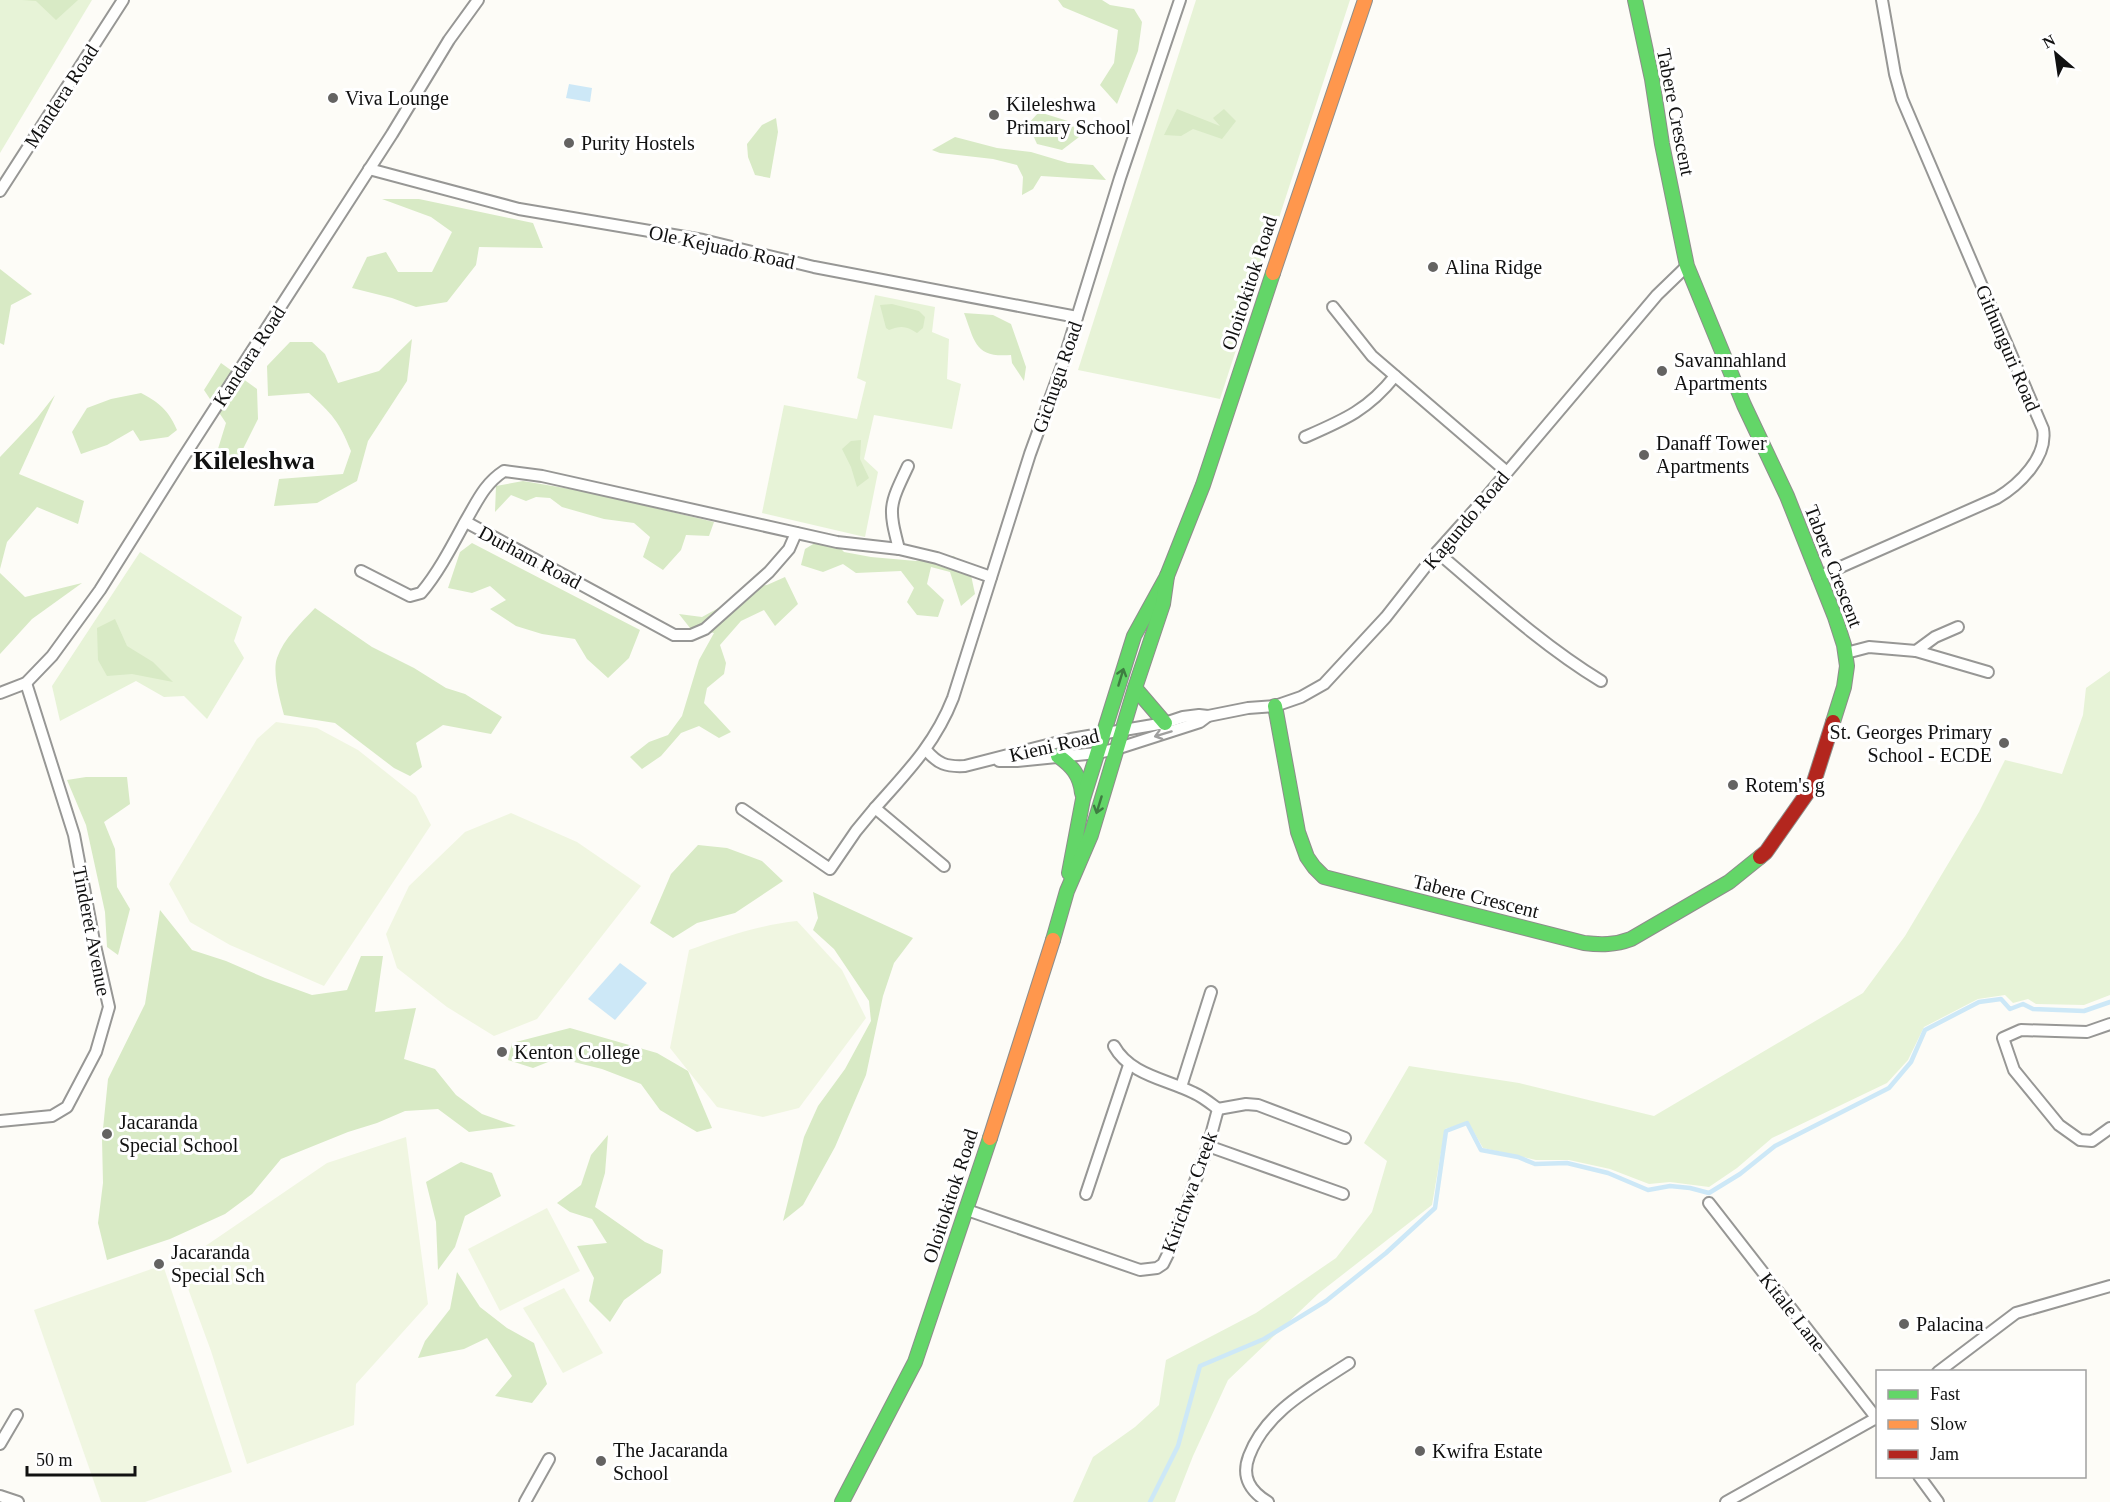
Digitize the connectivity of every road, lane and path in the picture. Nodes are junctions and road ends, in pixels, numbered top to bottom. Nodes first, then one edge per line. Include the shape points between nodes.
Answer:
1 (123, 0) edge
2 (478, 0) edge
3 (1180, 0) edge
4 (1365, 0) edge
5 (1635, 0) edge
6 (1882, 0) edge
7 (369, 169) junction
8 (0, 191) edge
9 (1687, 266) junction
10 (1333, 307) dead end
11 (1077, 317) junction
12 (1395, 376) junction
13 (1305, 437) dead end
14 (908, 466) dead end
15 (1507, 472) junction
16 (465, 522) junction
17 (796, 533) junction
18 (899, 549) junction
19 (1437, 552) junction
20 (361, 571) dead end
21 (1167, 576) junction
22 (992, 577) junction
23 (1818, 577) junction
24 (1958, 627) dead end
25 (1916, 651) junction
26 (1846, 653) junction
27 (1988, 672) dead end
28 (1601, 681) dead end
29 (26, 683) junction
30 (1136, 688) junction
31 (0, 693) edge
32 (1275, 706) junction
33 (1208, 716) junction
34 (1166, 723) junction
35 (1122, 730) junction
36 (1104, 733) junction
37 (1116, 749) junction
38 (926, 750) junction
39 (1097, 753) junction
40 (1058, 756) junction
41 (987, 761) junction
42 (1083, 799) junction
43 (875, 808) junction
44 (742, 809) dead end
45 (944, 866) dead end
46 (1067, 891) junction
47 (1211, 992) dead end
48 (2110, 1024) edge
49 (1114, 1046) dead end
50 (1130, 1065) junction
51 (1181, 1087) junction
52 (1218, 1109) junction
53 (0, 1121) edge
54 (2110, 1128) edge
55 (1345, 1138) dead end
56 (1208, 1146) junction
57 (1086, 1194) dead end
58 (1343, 1194) dead end
59 (1709, 1203) dead end
60 (967, 1210) junction
61 (2110, 1286) edge
62 (1349, 1363) dead end
63 (1939, 1370) edge
64 (17, 1415) dead end
65 (1876, 1418) edge
66 (1876, 1420) edge
67 (0, 1444) edge
68 (549, 1459) dead end
69 (1920, 1478) edge
70 (0, 1496) edge
71 (18, 1502) edge
72 (525, 1502) edge
73 (842, 1502) edge
74 (1268, 1502) edge
75 (1726, 1502) edge
76 (1938, 1502) edge

1 - 8 street, Mandera Road
2 - 7 street, Kandara Road
3 - 11 street, Gichugu Road
4 - 21 main road, Oloitokitok Road via 1207,474
5 - 9 main road, Tabere Crescent
6 - 23 street, Githunguri Road via 1897,87 2044,437 2025,476 1997,498
7 - 11 street, Ole Kejuado Road via 519,209 703,240 814,267
7 - 29 street, Kandara Road via 100,590 52,656
9 - 15 street, Kagundo Road via 1656,295
9 - 23 main road, Tabere Crescent
10 - 12 street via 1372,356
11 - 22 street, Gichugu Road
12 - 13 street via 1361,410
12 - 15 street
14 - 18 street via 891,509
15 - 19 street, Kagundo Road
16 - 17 street, Durham Road via 481,491 504,471
16 - 17 street, Durham Road via 674,634 691,635 705,629 769,572 789,549
16 - 20 street via 421,594 410,596
17 - 18 street, Durham Road
18 - 22 street, Durham Road
19 - 28 street via 1524,626
19 - 32 street, Kagundo Road via 1324,684
21 - 30 main road, Oloitokitok Road via 1163,604
36 -> 21 main road, Oloitokitok Road via 1134,636
22 - 38 street, Gichugu Road via 953,698
23 - 26 main road, Tabere Crescent
24 - 25 street
25 - 26 street via 1869,647
25 - 27 street
26 - 32 main road, Tabere Crescent via 1844,687 1813,786 1766,852 1729,882 1652,928 1621,943 1605,945 1324,877 1304,851 1298,832
29 - 31 street, Kandara Road
29 - 53 street, Tinderet Avenue via 74,835 109,1007 96,1052 68,1107 52,1116
30 - 34 main road
30 - 35 main road, Oloitokitok Road
32 - 33 street, Kagundo Road
33 - 34 street, Kagundo Road via 1183,717
33 -> 37 street, Kagundo Road
34 - 35 street, Kagundo Road
35 - 36 street, Kieni Road
35 - 37 main road, Oloitokitok Road
36 - 39 main road, Oloitokitok Road
36 - 41 street, Kieni Road
37 - 39 street, Kieni Road
37 -> 46 main road, Oloitokitok Road via 1091,835
38 - 41 street, Kieni Road via 935,761 947,765
38 - 43 street
39 - 40 street, Kieni Road
39 - 42 main road, Oloitokitok Road
40 - 41 street, Kieni Road
40 - 42 main road via 1077,772
42 - 46 main road, Oloitokitok Road
43 - 44 street via 830,869
43 - 45 street
46 - 60 main road, Oloitokitok Road
47 - 51 street
48 - 54 street via 2087,1032 2021,1030 2003,1038 2014,1070 2059,1125 2080,1140 2092,1141
49 - 50 street, Kirichwa Creek
50 - 51 street, Kirichwa Creek
50 - 57 street
51 - 52 street, Kirichwa Creek
52 - 55 street via 1258,1105
52 - 56 street, Kirichwa Creek
56 - 58 street
56 - 60 street, Kirichwa Creek via 1174,1243 1157,1268 1140,1270
59 - 65 street, Kitale Lane
60 - 73 main road, Oloitokitok Road via 915,1362
61 - 63 street via 2016,1313
62 - 74 street via 1292,1400 1258,1436 1246,1464 1246,1477 1256,1494
64 - 67 street
66 - 75 street
68 - 72 street
69 - 76 street
70 - 71 street

